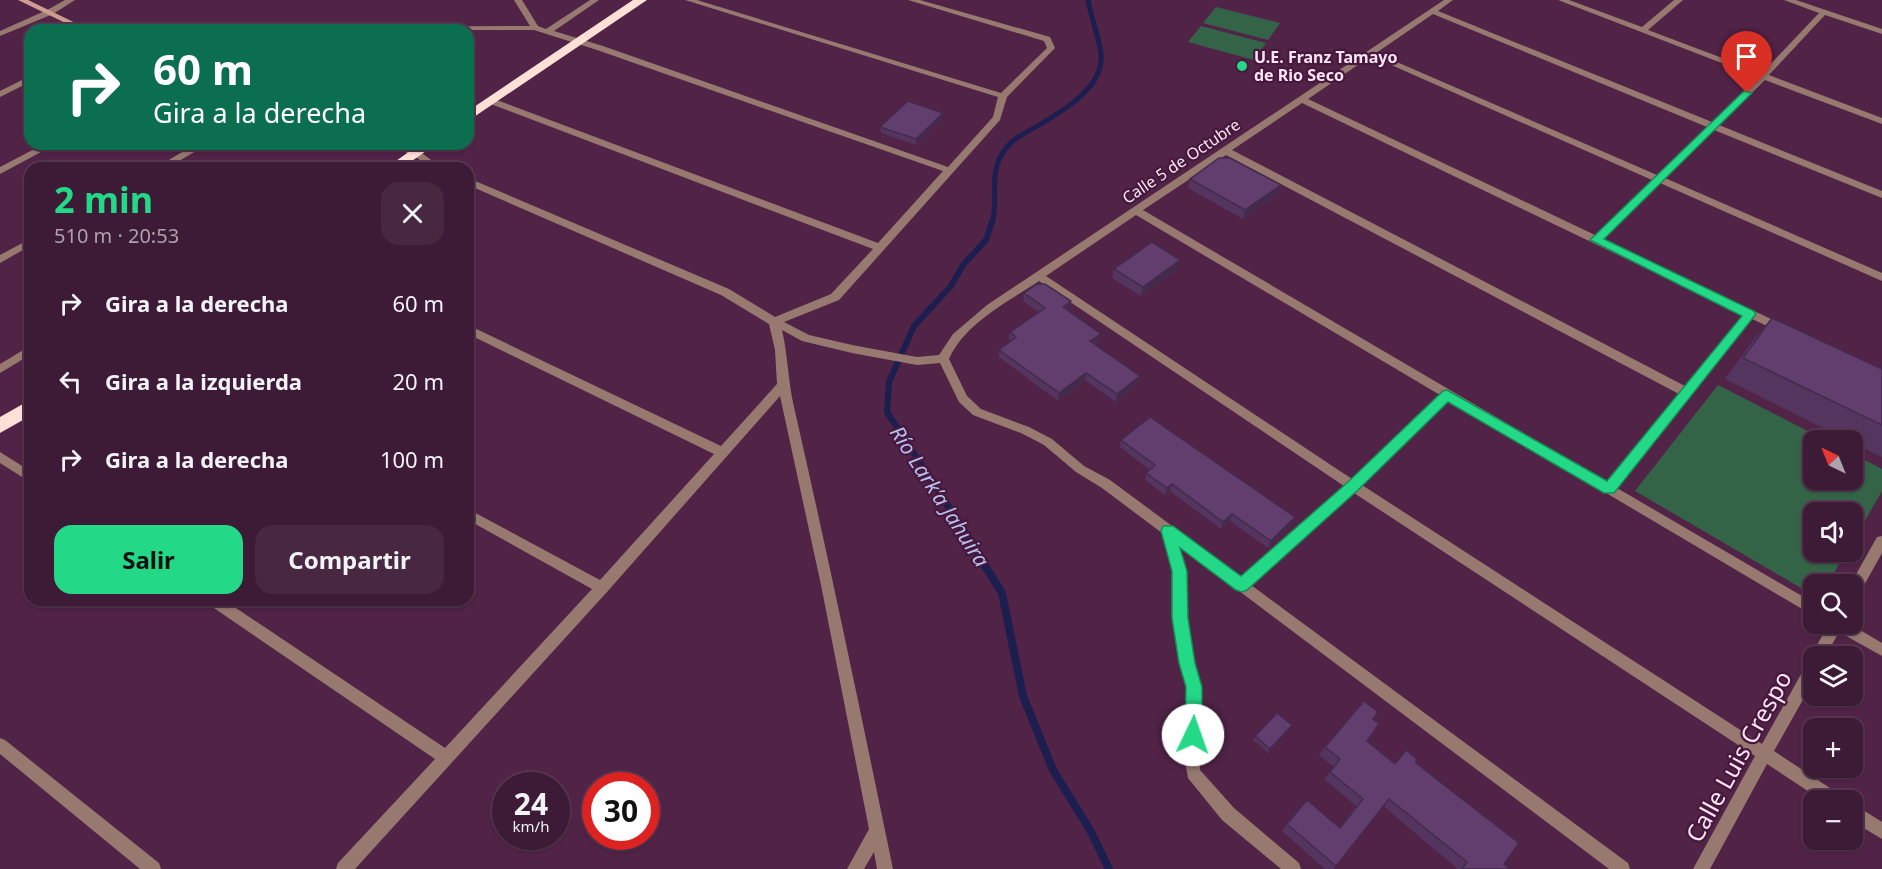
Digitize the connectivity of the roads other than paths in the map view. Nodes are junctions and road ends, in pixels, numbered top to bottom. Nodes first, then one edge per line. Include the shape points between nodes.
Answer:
1 (22, 0) edge
2 (71, 0) edge
3 (518, 0) edge
4 (596, 0) edge
5 (641, 0) edge
6 (689, 0) edge
7 (912, 0) edge
8 (1449, 0) edge
9 (1562, 0) edge
10 (1679, 0) edge
11 (1788, 0) edge
12 (1432, 11) junction
13 (50, 12) junction
14 (1824, 12) junction
15 (74, 24) edge
16 (474, 28) edge
17 (534, 28) junction
18 (1879, 30) edge
19 (1642, 31) junction
20 (547, 32) junction
21 (0, 34) edge
22 (579, 41) junction
23 (1370, 53) junction
24 (1764, 76) junction
25 (24, 82) edge
26 (0, 94) edge
27 (1003, 96) junction
28 (1302, 99) junction
29 (491, 101) junction
30 (474, 113) edge
31 (1882, 121) edge
32 (1713, 126) junction
33 (40, 150) edge
34 (192, 150) edge
35 (407, 150) edge
36 (420, 150) edge
37 (1226, 151) junction
38 (416, 153) junction
39 (170, 162) edge
40 (402, 162) edge
41 (429, 162) edge
42 (0, 171) edge
43 (951, 171) junction
44 (1658, 180) junction
45 (474, 185) edge
46 (1882, 195) edge
47 (1137, 211) junction
48 (1596, 240) junction
49 (24, 246) edge
50 (880, 248) junction
51 (0, 260) edge
52 (1039, 276) junction
53 (1882, 278) edge
54 (1750, 314) junction
55 (774, 322) junction
56 (474, 332) edge
57 (1791, 333) edge
58 (24, 354) edge
59 (943, 359) junction
60 (0, 369) edge
61 (783, 385) junction
62 (1686, 392) junction
63 (1447, 395) junction
64 (24, 411) edge
65 (0, 426) edge
66 (722, 452) junction
67 (0, 457) edge
68 (24, 473) edge
69 (1353, 486) junction
70 (1609, 489) junction
71 (474, 517) edge
72 (1168, 531) junction
73 (1882, 541) edge
74 (1863, 575) edge
75 (1242, 585) junction
76 (602, 588) junction
77 (1803, 604) edge
78 (222, 606) edge
79 (1854, 634) edge
80 (1882, 650) edge
81 (1803, 685) edge
82 (0, 745) edge
83 (1765, 754) junction
84 (446, 758) junction
85 (1820, 790) edge
86 (1863, 818) edge
87 (877, 831) junction
88 (1882, 831) edge
89 (153, 869) edge
90 (344, 869) edge
91 (855, 869) edge
92 (885, 869) edge
93 (1293, 869) edge
94 (1622, 869) edge
95 (1701, 869) edge

1 - 13 street
2 - 13 street
3 - 17 street
4 - 20 street
5 - 22 highway
6 - 27 street
7 - 27 street via 1047,39 1051,48
8 - 12 street, Calle 5 de Octubre
9 - 19 street
10 - 19 street
11 - 14 street
12 - 23 street, Calle 5 de Octubre
12 - 32 street
13 - 15 street
13 - 21 street
14 - 18 street
14 - 24 street
16 - 17 street
17 - 20 street
19 - 24 street
20 - 22 street
22 - 29 highway
22 - 43 street
23 - 28 street, Calle 5 de Octubre
23 - 44 street
24 - 31 street
24 - 32 street
25 - 26 street
27 - 43 street via 997,118
28 - 37 street, Calle 5 de Octubre
28 - 48 street
29 - 30 highway
29 - 50 street
32 - 44 street
32 - 46 street
33 - 42 street
34 - 39 street
35 - 38 street
36 - 38 highway
37 - 47 street, Calle 5 de Octubre
37 - 62 street
38 - 40 highway
38 - 41 street
43 - 50 street
44 - 48 street
44 - 53 street
45 - 55 street via 725,292
47 - 52 street, Calle 5 de Octubre
47 - 63 street
48 - 54 street
49 - 51 street
50 - 55 street via 835,297
52 - 59 street, Calle 5 de Octubre via 970,324 948,347
52 - 69 street
54 - 57 street
54 - 62 street
55 - 59 street via 806,338 852,349 917,361
55 - 61 street
56 - 66 street
58 - 60 street
59 - 72 street via 963,399 977,412 1048,442 1080,470 1106,484
61 - 66 street
61 - 87 street
62 - 70 street
63 - 69 street
63 - 70 street
64 - 65 highway
66 - 76 street
67 - 68 street
69 - 75 street
69 - 83 street
70 - 77 street
71 - 76 street
72 - 75 street
72 - 93 street via 1179,571 1180,618 1194,687 1193,773 1228,814
73 - 74 street
75 - 94 street
76 - 84 street
78 - 84 street
79 - 80 street
81 - 83 street, Calle Luis Crespo
82 - 89 street
83 - 85 street
83 - 95 street, Calle Luis Crespo
84 - 90 street
86 - 88 street
87 - 91 street
87 - 92 street

